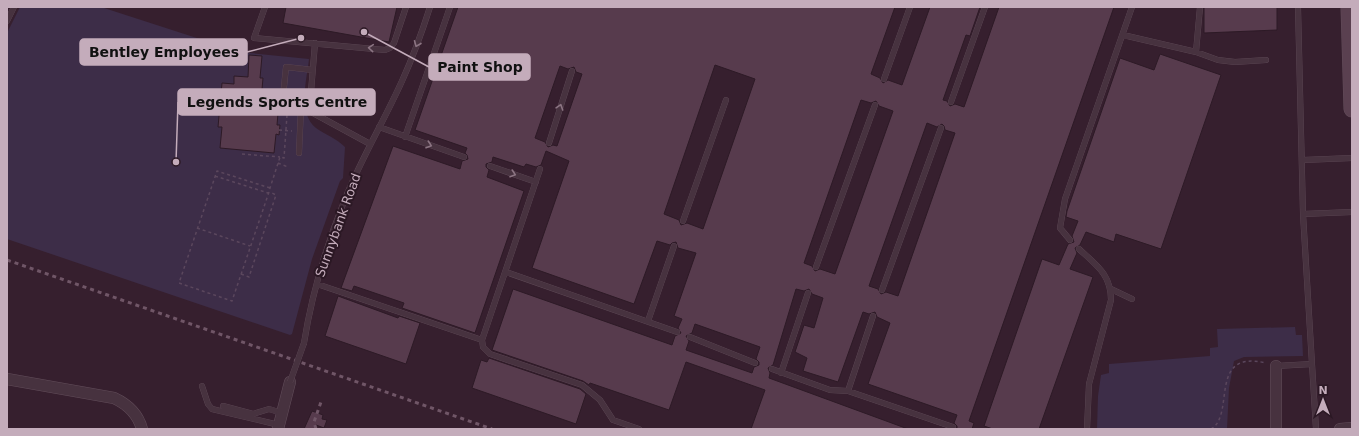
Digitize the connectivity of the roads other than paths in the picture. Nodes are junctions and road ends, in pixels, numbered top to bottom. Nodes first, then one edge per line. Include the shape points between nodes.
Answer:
1 (14, 7) edge
2 (265, 7) edge
3 (406, 7) edge
4 (430, 7) edge
5 (450, 7) edge
6 (910, 7) edge
7 (985, 7) edge
8 (1132, 7) edge
9 (1200, 7) edge
10 (1298, 7) edge
11 (1349, 7) edge
12 (9, 13) edge
13 (7, 21) edge
14 (1122, 35) junction
15 (315, 43) junction
16 (1196, 52) junction
17 (1266, 60) dead end
18 (313, 70) junction
19 (572, 71) dead end
20 (884, 79) dead end
21 (726, 100) dead end
22 (951, 102) dead end
23 (875, 105) dead end
24 (1352, 109) edge
25 (379, 127) junction
26 (941, 128) dead end
27 (405, 137) junction
28 (549, 143) dead end
29 (370, 144) junction
30 (299, 153) dead end
31 (464, 157) dead end
32 (1352, 158) edge
33 (1303, 160) junction
34 (490, 166) dead end
35 (540, 169) dead end
36 (536, 182) junction
37 (1352, 212) edge
38 (1304, 214) junction
39 (683, 221) dead end
40 (1070, 240) dead end
41 (674, 246) dead end
42 (1078, 249) dead end
43 (816, 268) dead end
44 (506, 272) junction
45 (317, 284) junction
46 (1111, 288) junction
47 (882, 290) dead end
48 (808, 293) dead end
49 (1132, 299) dead end
50 (873, 316) dead end
51 (648, 321) junction
52 (677, 332) dead end
53 (690, 337) dead end
54 (482, 340) junction
55 (755, 363) dead end
56 (1312, 364) junction
57 (1276, 366) joint
58 (772, 369) dead end
59 (781, 373) junction
60 (7, 379) edge
61 (290, 382) joint
62 (202, 386) dead end
63 (848, 391) junction
64 (222, 406) dead end
65 (282, 412) junction
66 (279, 427) edge
67 (953, 427) dead end
68 (1352, 428) edge
69 (142, 429) edge
70 (639, 429) edge
71 (1087, 429) edge
72 (1276, 429) edge
73 (1316, 429) edge
74 (1340, 429) edge

1 - 12 lane
2 - 15 lane via 254,38
3 -> 15 lane via 394,43 385,50
4 -> 25 lane, Sunnybank Road via 402,81
5 - 27 lane
6 - 20 lane
7 - 22 lane
8 - 14 lane
9 - 16 lane
10 - 33 lane
11 - 24 street
12 - 13 lane
14 - 16 lane
14 - 40 lane via 1065,199 1060,228
15 - 18 lane
16 - 17 lane via 1218,60 1235,62
18 - 29 lane via 310,104 313,114
18 - 30 lane via 286,67 282,107 301,108
28 -> 19 lane
21 - 39 lane
23 - 43 lane
25 - 27 lane
25 - 29 lane, Sunnybank Road
26 - 47 lane
27 -> 31 lane
29 - 45 lane, Sunnybank Road via 345,199
32 - 33 lane
33 - 38 lane
34 -> 36 lane
35 - 36 lane
36 - 44 lane
37 - 38 lane
38 - 56 lane
41 - 51 lane
42 - 46 lane via 1101,270
44 - 51 lane
44 - 54 lane
45 - 54 lane
45 - 61 lane, Sunnybank Road, bridge via 304,343
46 - 49 lane
46 - 71 lane via 1111,300 1089,384
48 - 59 lane
50 - 63 lane
51 - 52 lane
53 - 55 lane
54 - 70 lane via 483,347 490,354 582,385 600,400 613,420
56 - 57 lane
56 - 73 lane
57 - 72 street
58 - 59 lane
59 - 63 lane via 830,390
60 - 69 street via 114,398 132,411
61 - 65 street, Sunnybank Road
62 - 66 lane via 212,409
63 - 67 lane
64 - 65 lane via 253,414 269,409
65 - 66 street, Sunnybank Road
68 - 74 street

